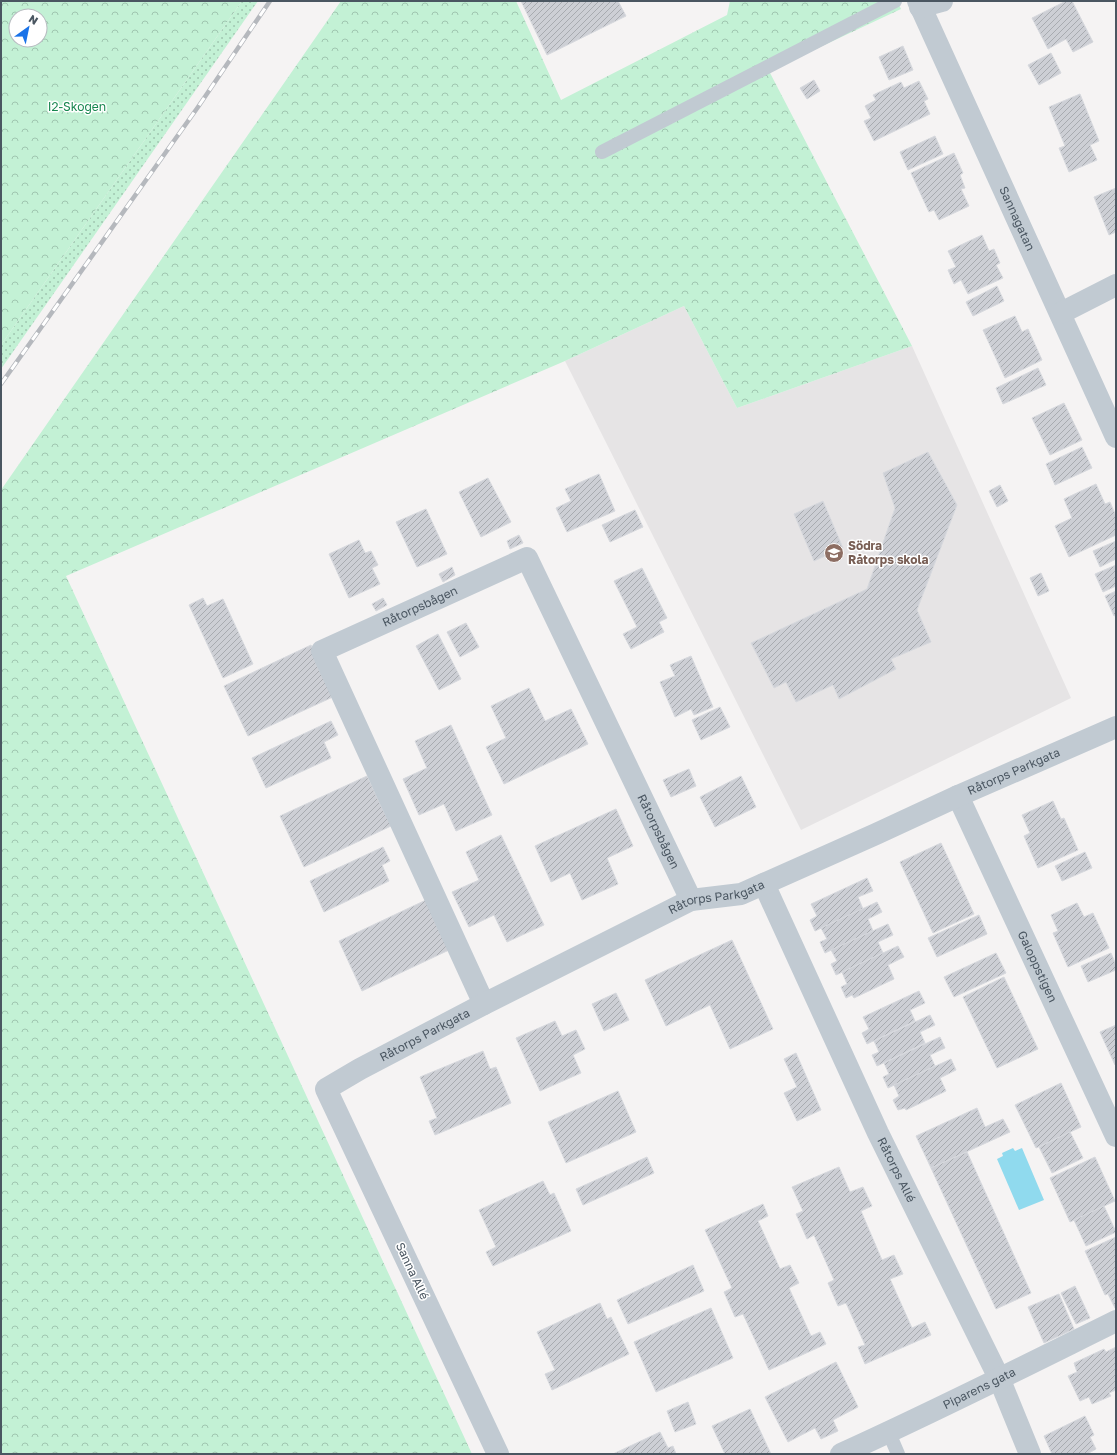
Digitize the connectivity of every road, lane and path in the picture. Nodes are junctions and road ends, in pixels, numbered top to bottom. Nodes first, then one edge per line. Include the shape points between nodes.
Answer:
1 (895, 1) edge
2 (942, 1) edge
3 (919, 4) edge
4 (602, 152) dead end
5 (1116, 285) edge
6 (1061, 313) junction
7 (1116, 437) edge
8 (1116, 727) edge
9 (958, 796) junction
10 (764, 884) junction
11 (691, 900) junction
12 (484, 1004) junction
13 (326, 1089) joint
14 (1116, 1136) edge
15 (1116, 1321) edge
16 (999, 1378) junction
17 (889, 1433) junction
18 (498, 1454) edge
19 (842, 1454) edge
20 (898, 1454) edge
21 (1030, 1454) edge

1 - 4 lane
2 - 3 street
3 - 6 street, Sannagatan
5 - 6 street
6 - 7 street, Sannagatan
8 - 9 street, Råtorps Parkgata
9 - 10 street, Råtorps Parkgata
9 - 14 street, Galoppstigen
10 - 11 street, Råtorps Parkgata via 741,894
10 - 16 street, Råtorps Allé via 878,1133
11 - 12 street, Råtorps Parkgata
11 - 12 street, Råtorpsbågen via 527,558 322,651
12 - 13 street, Råtorps Parkgata
13 - 18 street, Sanna Allé
15 - 16 street, Piparens gata
16 - 17 street, Piparens gata
16 - 21 street, Råtorps Allé
17 - 19 street, Piparens gata
17 - 20 lane

